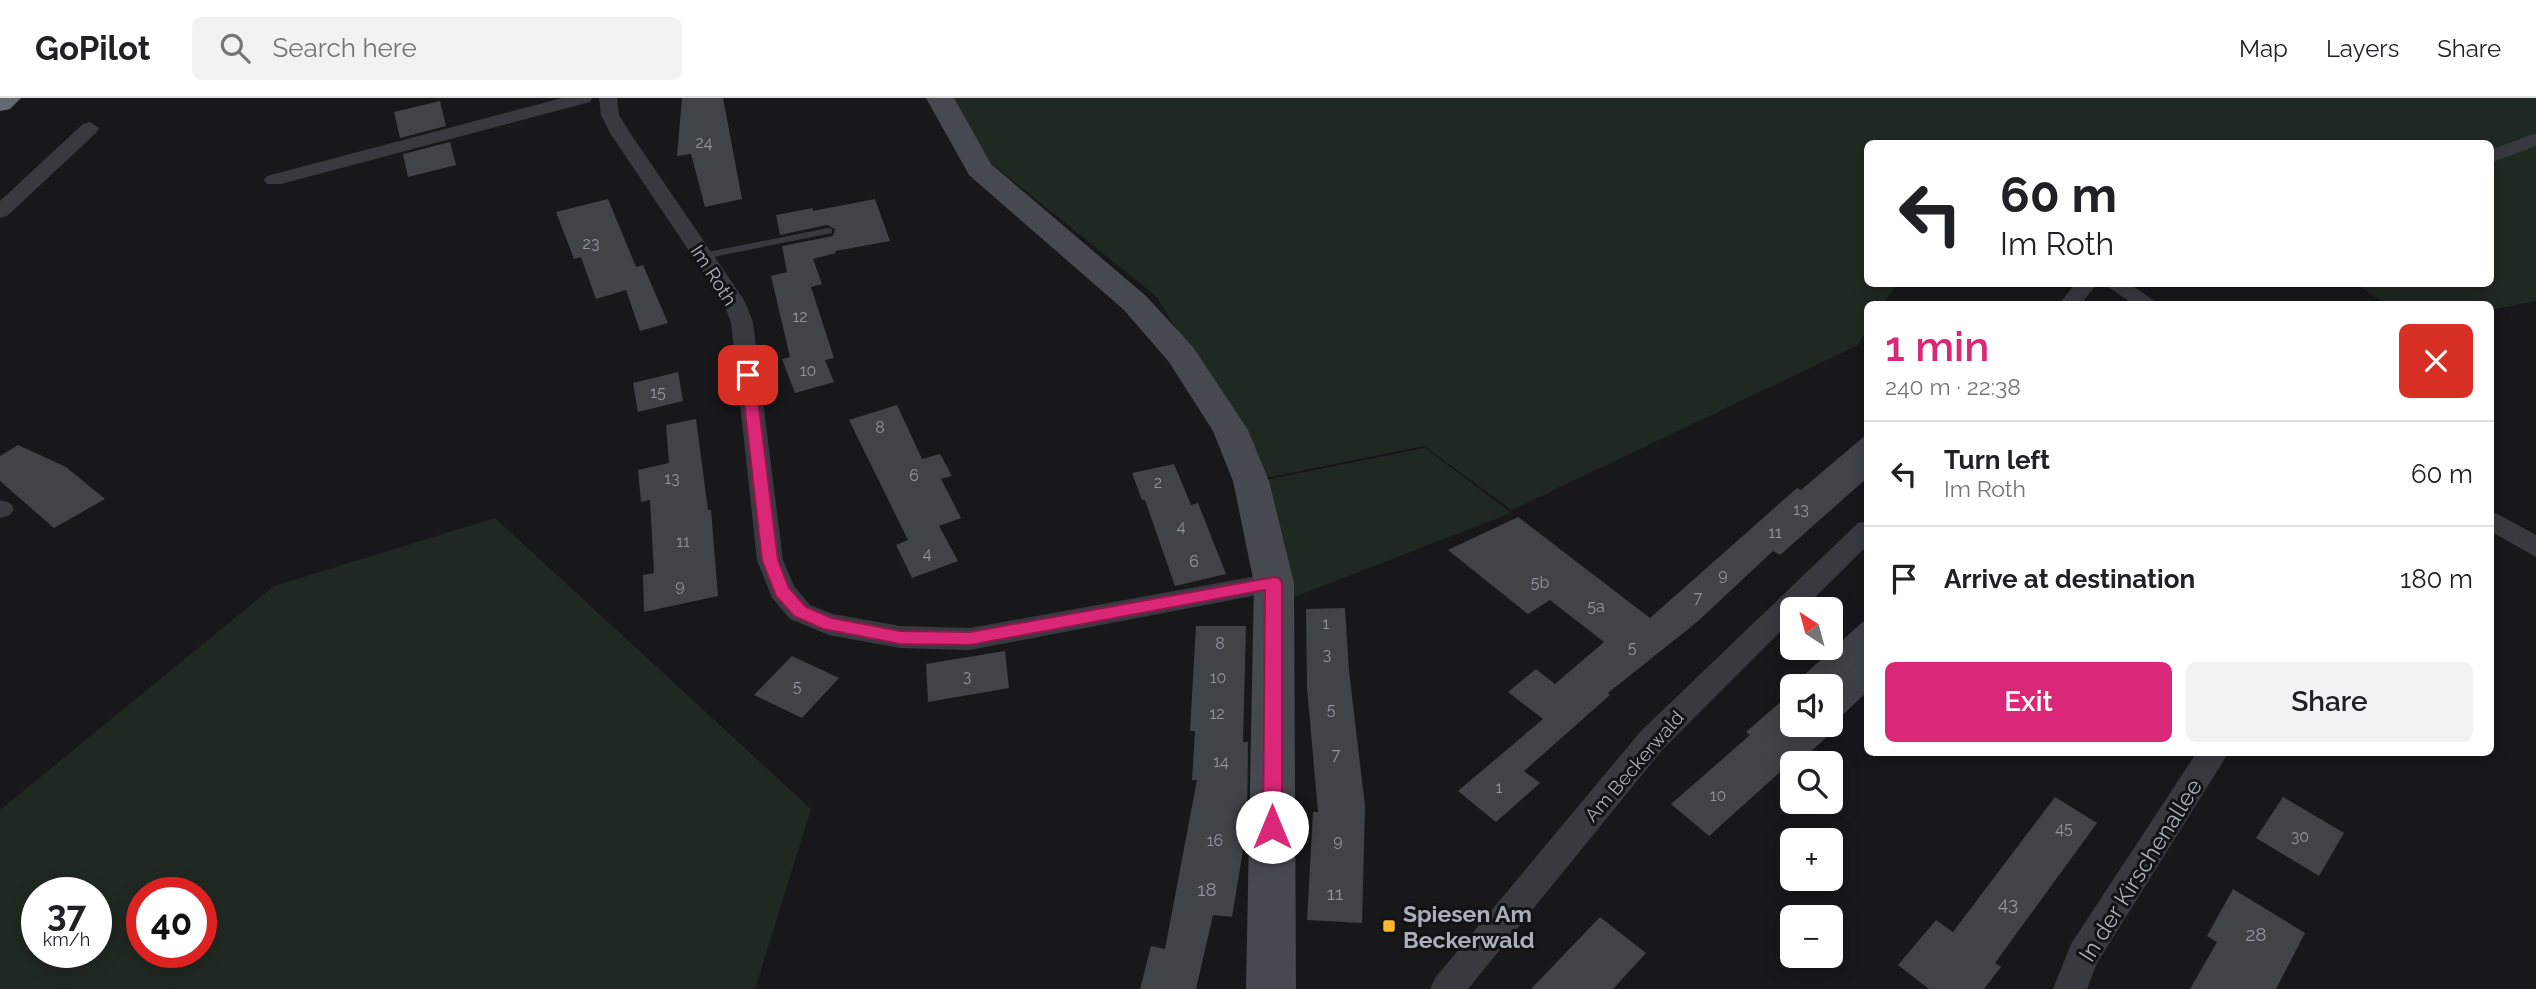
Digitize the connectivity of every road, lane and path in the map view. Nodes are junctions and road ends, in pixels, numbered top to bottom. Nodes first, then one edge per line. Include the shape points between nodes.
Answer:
1 (8, 98) edge
2 (583, 98) edge
3 (608, 98) edge
4 (940, 98) edge
5 (0, 103) edge
6 (90, 128) dead end
7 (2536, 139) edge
8 (2494, 155) edge
9 (274, 180) dead end
10 (0, 212) edge
11 (828, 231) dead end
12 (703, 256) junction
13 (2084, 287) edge
14 (2120, 287) edge
15 (2072, 301) edge
16 (2143, 301) edge
17 (2494, 521) edge
18 (1864, 533) edge
19 (2536, 547) edge
20 (1274, 583) junction
21 (2211, 756) edge
22 (1271, 989) edge
23 (1447, 989) edge
24 (2070, 989) edge

1 - 5 highway
2 - 9 street
3 - 12 street, Im Roth via 610,115 620,133
4 - 20 street via 979,169 1135,303 1181,355 1230,430 1251,481
6 - 10 street
7 - 8 street
11 - 12 lane
12 - 20 street, Im Roth via 742,322 770,560 782,591 800,612 829,624 900,637 970,639
13 - 15 street
14 - 16 street
17 - 19 street
18 - 23 street, Am Beckerwald via 1652,740
20 - 22 street
21 - 24 street, In der Kirschenallee via 2084,955

